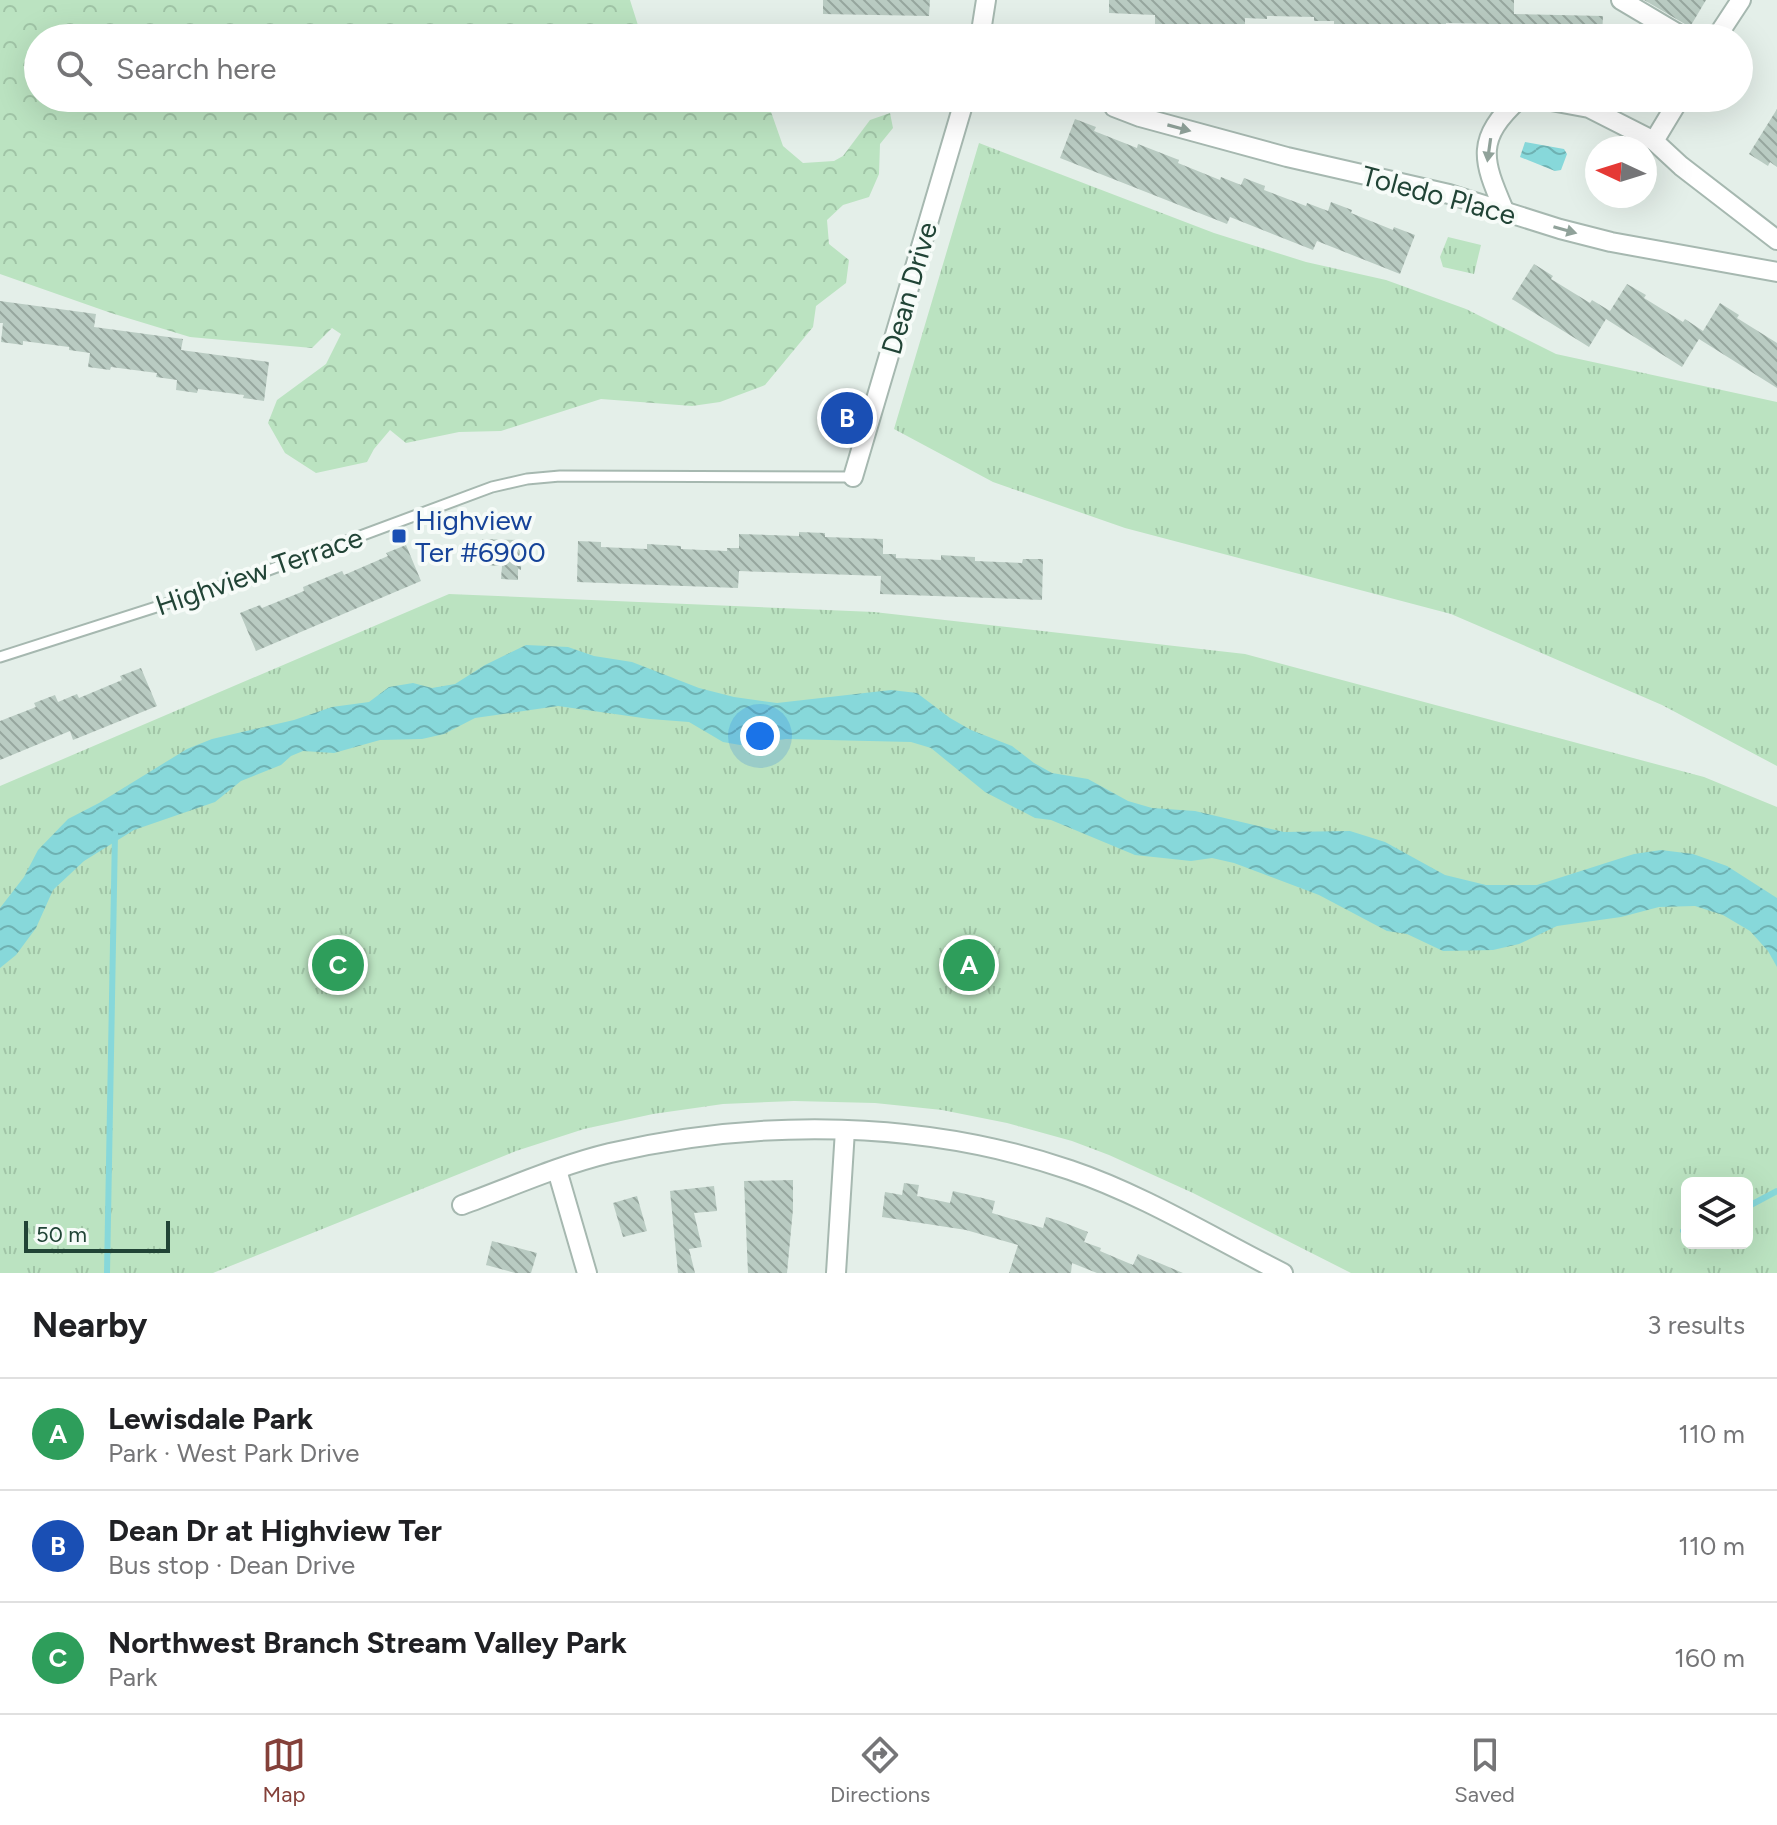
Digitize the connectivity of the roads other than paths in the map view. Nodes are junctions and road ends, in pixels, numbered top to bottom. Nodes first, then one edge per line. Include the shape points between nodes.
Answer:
1 (986, 0) edge
2 (1621, 0) edge
3 (1741, 0) edge
4 (982, 24) edge
5 (1661, 24) edge
6 (1725, 24) edge
7 (961, 112) edge
8 (1127, 112) edge
9 (1504, 112) edge
10 (1597, 112) edge
11 (1672, 112) edge
12 (1644, 136) edge
13 (1657, 136) edge
14 (1657, 144) edge
15 (1504, 210) junction
16 (1777, 240) edge
17 (1777, 272) edge
18 (853, 477) joint
19 (0, 657) edge
20 (845, 1130) junction
21 (557, 1170) junction
22 (462, 1205) dead end
23 (587, 1273) edge
24 (836, 1273) edge
25 (1283, 1273) edge

1 - 4 street
2 - 5 street
3 - 6 street
7 - 18 street, Dean Drive
8 -> 15 street, Toledo Place
9 -> 15 street via 1486,147 1487,170
10 - 12 street
11 - 13 street
14 - 16 street
15 -> 17 street, Toledo Place via 1611,242
18 - 19 lane, Highview Terrace via 560,476 512,482 250,577
20 - 21 street via 703,1137
20 - 24 street
20 - 25 street via 951,1140 1062,1167
21 - 22 street
21 - 23 street

